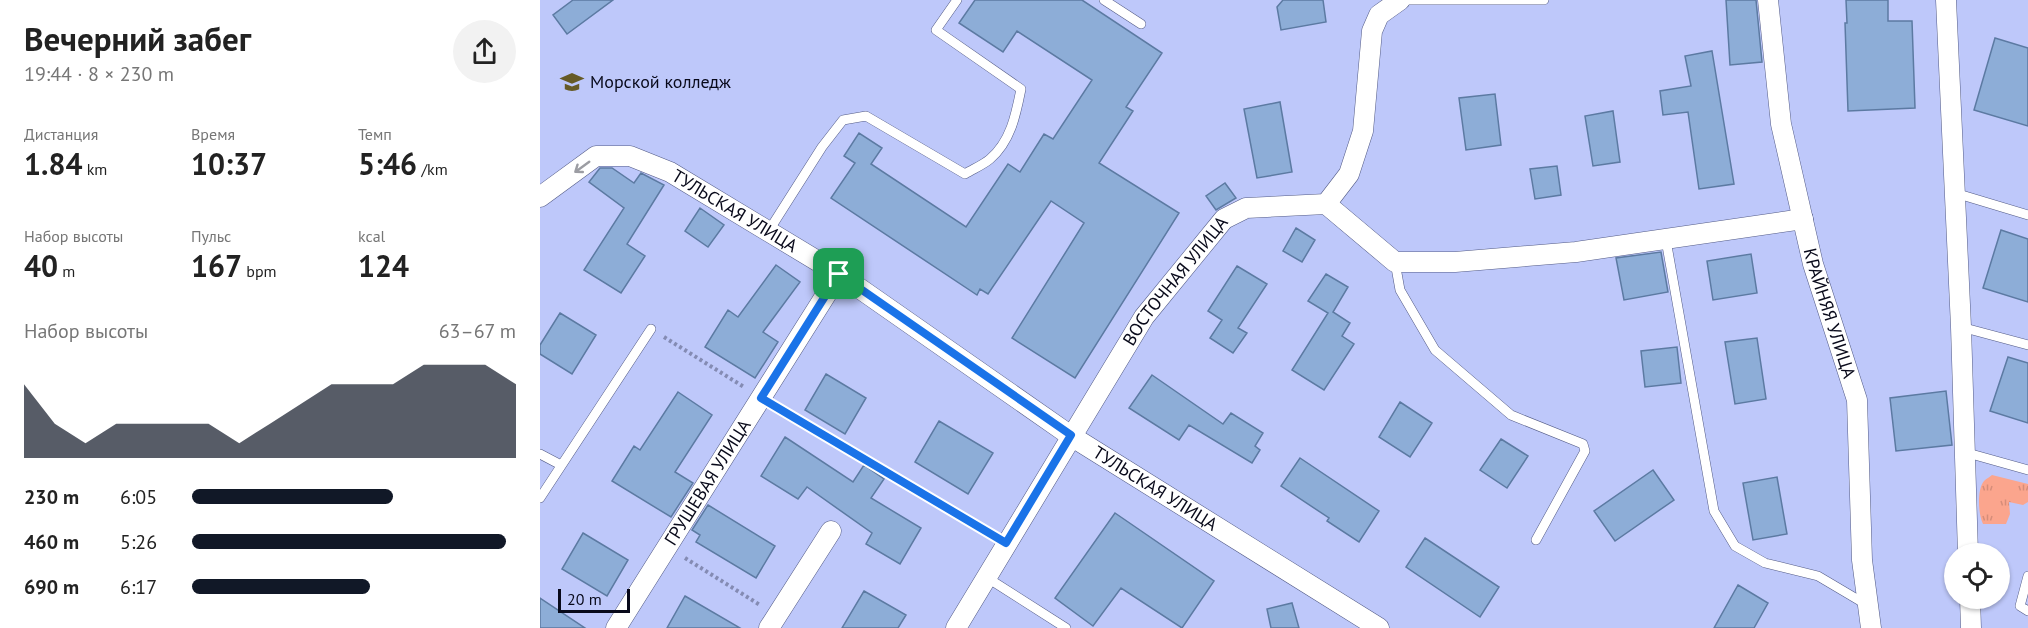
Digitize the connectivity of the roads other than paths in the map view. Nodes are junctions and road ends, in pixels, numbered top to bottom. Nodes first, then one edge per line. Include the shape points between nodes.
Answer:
1 (957, 0) edge
2 (1104, 0) edge
3 (1400, 0) edge
4 (1544, 0) edge
5 (1768, 0) edge
6 (1946, 0) edge
7 (1141, 24) dead end
8 (1955, 193) junction
9 (540, 197) edge
10 (1326, 204) junction
11 (2028, 215) edge
12 (1803, 219) junction
13 (768, 232) junction
14 (1666, 240) junction
15 (1395, 262) junction
16 (839, 274) junction
17 (1961, 327) junction
18 (651, 329) road end
19 (2028, 345) edge
20 (1071, 435) junction
21 (1964, 452) junction
22 (540, 454) edge
23 (561, 465) junction
24 (2028, 470) edge
25 (540, 498) edge
26 (831, 531) dead end
27 (1536, 540) dead end
28 (1968, 543) edge
29 (2028, 576) edge
30 (986, 577) junction
31 (1867, 605) junction
32 (1970, 609) edge
33 (2028, 611) edge
34 (773, 622) edge
35 (616, 628) edge
36 (956, 628) edge
37 (1066, 628) edge
38 (1378, 628) edge
39 (1871, 628) edge
40 (1971, 628) edge

1 - 13 lane via 936,30 1021,89 1006,141 990,159 965,174 866,116 843,120
2 - 7 lane
3 - 4 lane
3 - 10 street via 1378,15 1372,31 1363,131 1349,174
5 - 12 street, КРАЙНЯЯ УЛИЦА via 1781,124
6 - 8 street
8 - 11 lane
8 - 17 street
13 -> 9 street, ТУЛЬСКАЯ УЛИЦА via 670,172 630,156 596,156
10 - 15 street
10 - 20 street, ВОСТОЧНАЯ УЛИЦА via 1246,208 1224,219 1144,317
12 - 14 street
12 - 31 street, КРАЙНЯЯ УЛИЦА via 1813,264 1857,400
13 - 16 street, ТУЛЬСКАЯ УЛИЦА
14 - 15 street via 1455,262
14 - 31 lane via 1714,511 1735,546 1765,563 1818,576
15 - 27 lane via 1400,290 1435,350 1511,415 1583,444 1585,451
16 - 20 street, ТУЛЬСКАЯ УЛИЦА
16 - 35 street, ГРУШЕВАЯ УЛИЦА
17 - 19 lane
17 - 21 street
18 - 23 lane
20 - 30 street, ВОСТОЧНАЯ УЛИЦА
20 - 38 street, ТУЛЬСКАЯ УЛИЦА
21 - 24 lane
21 - 28 street
22 - 23 lane
23 - 25 lane
26 - 34 street
29 - 33 lane via 2020,606
30 - 36 street, ВОСТОЧНАЯ УЛИЦА
30 - 37 lane
31 - 39 street, КРАЙНЯЯ УЛИЦА
32 - 40 street

